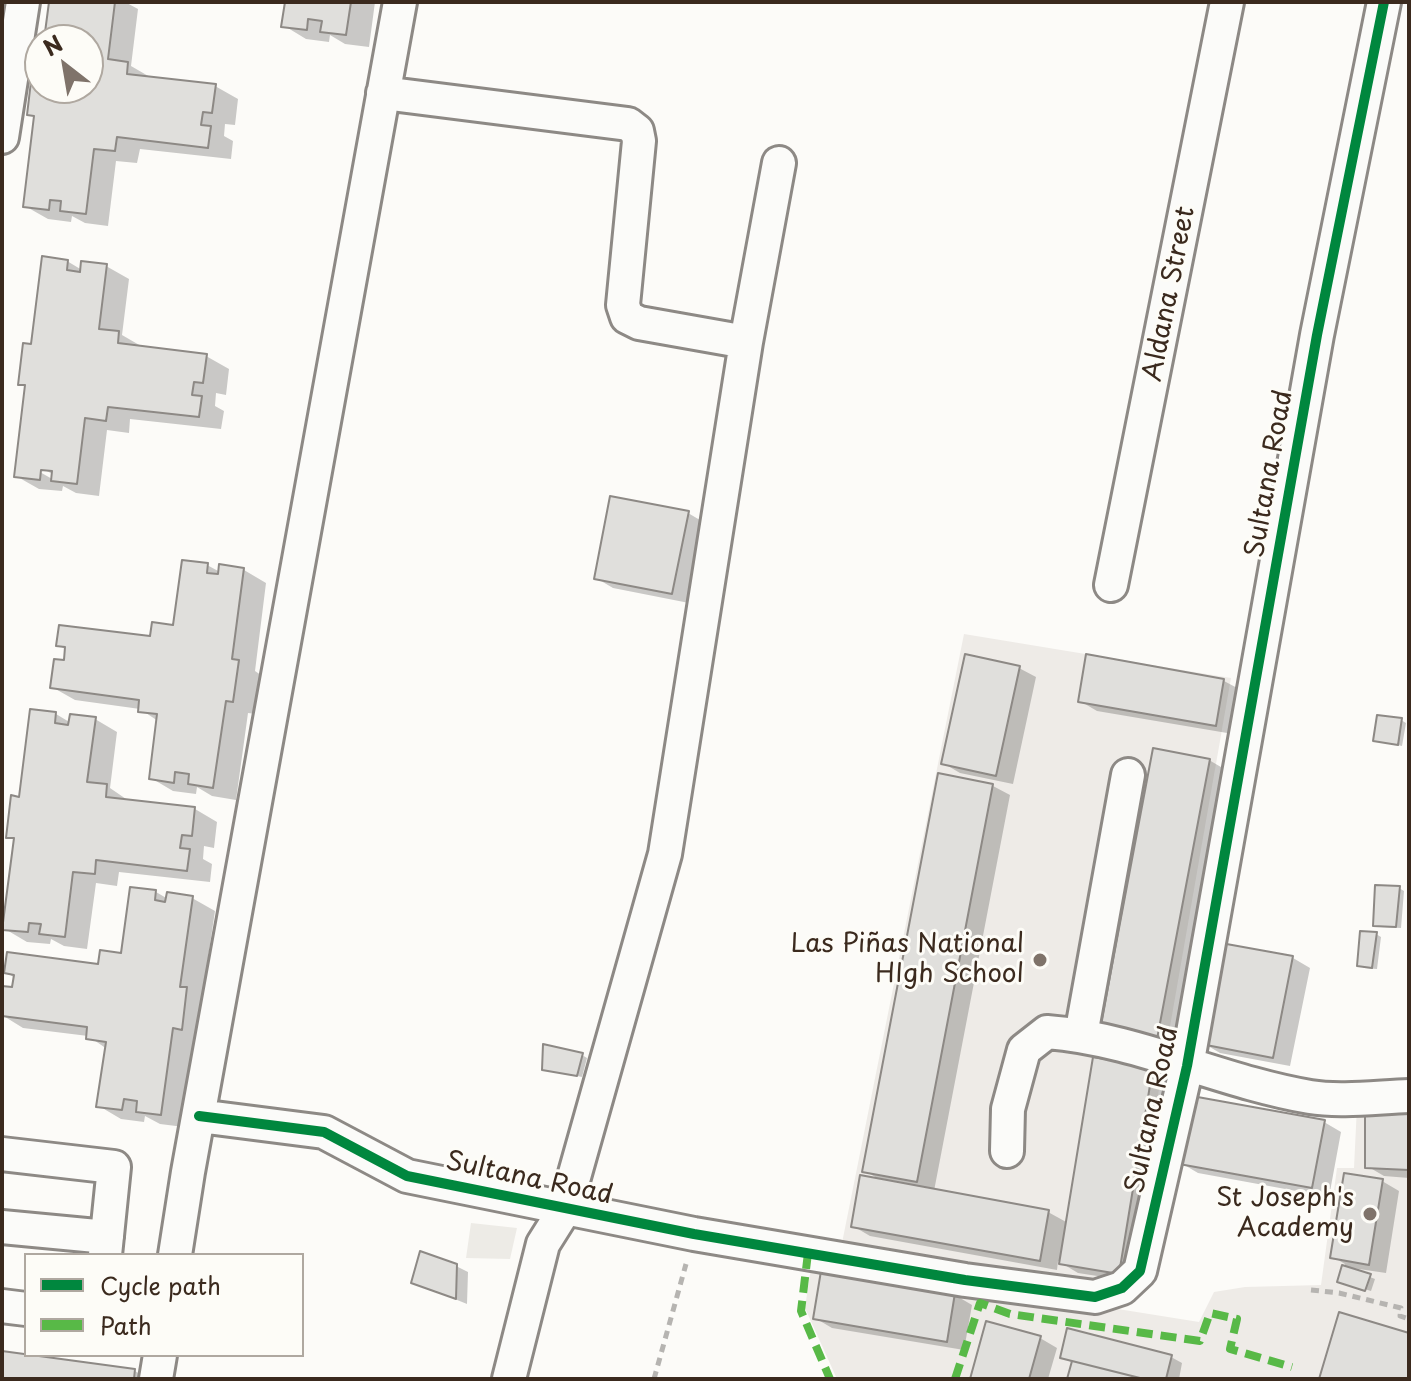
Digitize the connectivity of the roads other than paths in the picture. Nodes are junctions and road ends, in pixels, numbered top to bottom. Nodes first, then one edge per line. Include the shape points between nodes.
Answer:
1 (23, 2) edge
2 (400, 2) edge
3 (1227, 2) edge
4 (1384, 2) edge
5 (383, 93) junction
6 (2, 137) edge
7 (779, 163) dead end
8 (746, 342) junction
9 (1111, 585) dead end
10 (1128, 775) dead end
11 (1081, 1035) junction
12 (1187, 1066) junction
13 (1409, 1096) edge
14 (199, 1116) junction
15 (1007, 1151) dead end
16 (2, 1154) edge
17 (565, 1209) junction
18 (2, 1227) edge
19 (106, 1246) edge
20 (175, 1253) edge
21 (2, 1306) edge
22 (24, 1309) edge
23 (160, 1357) edge
24 (156, 1379) edge
25 (509, 1379) edge

1 - 6 street
2 - 5 street
3 - 9 street, Aldana Street
4 - 12 street, Sultana Road via 1317,335
5 - 8 street via 628,124 639,141 623,305 627,317
5 - 14 street
7 - 8 street
8 - 17 street via 665,854
10 - 11 street
11 - 12 street
11 - 15 street via 1047,1032 1024,1050 1008,1109
12 - 13 street via 1312,1097
12 - 17 street, Sultana Road via 1140,1271 1122,1288 1095,1297 965,1280
14 - 17 street, Sultana Road via 324,1132 407,1176
14 - 20 street
16 - 19 street via 114,1167
17 - 25 street via 543,1244
18 - 19 street
21 - 22 street
23 - 24 street

